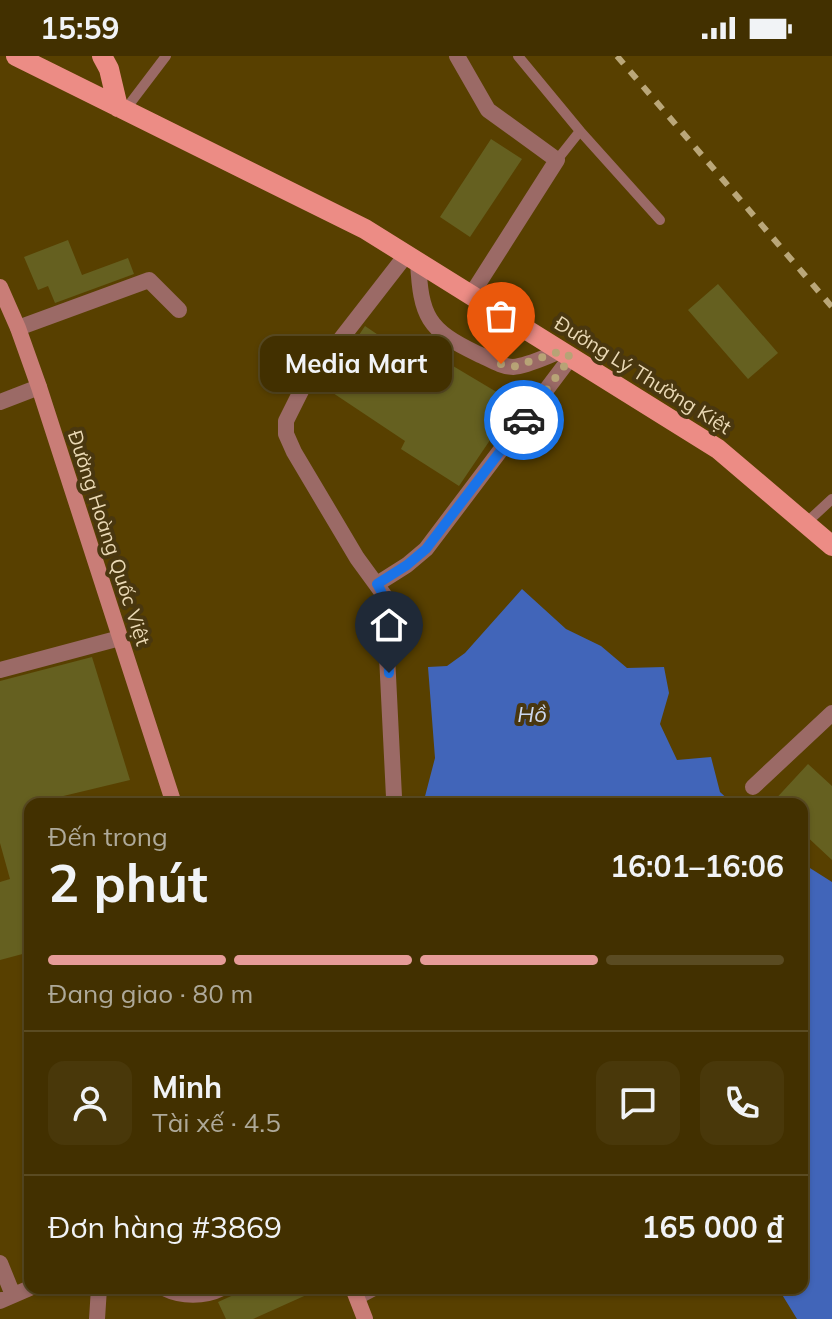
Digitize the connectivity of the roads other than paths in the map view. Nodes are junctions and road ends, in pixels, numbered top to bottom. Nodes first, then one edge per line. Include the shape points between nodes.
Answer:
1 (16, 56) edge
2 (102, 56) edge
3 (166, 56) edge
4 (457, 56) edge
5 (518, 56) edge
6 (122, 108) junction
7 (580, 131) junction
8 (557, 160) junction
9 (660, 220) dead end
10 (412, 258) junction
11 (0, 287) edge
12 (471, 295) junction
13 (179, 310) dead end
14 (18, 328) junction
15 (566, 354) junction
16 (39, 387) junction
17 (0, 402) edge
18 (832, 499) edge
19 (806, 523) junction
20 (832, 546) edge
21 (377, 584) junction
22 (120, 638) junction
23 (0, 670) edge
24 (832, 713) edge
25 (753, 787) dead end
26 (394, 797) dead end
27 (172, 798) edge
28 (0, 1263) edge
29 (99, 1294) edge
30 (356, 1294) edge
31 (6, 1298) edge
32 (97, 1319) edge
33 (365, 1319) edge

1 - 6 main road, Đường Lý Thường Kiệt
2 - 6 main road
3 - 6 lane
4 - 8 street via 488,110
5 - 7 lane
6 - 10 main road, Đường Lý Thường Kiệt via 365,229
7 - 8 lane
7 - 9 lane
8 - 12 street
10 - 12 main road, Đường Lý Thường Kiệt
10 - 15 street via 425,314 457,344 513,367
10 - 21 street via 302,389 286,421 294,452
11 - 14 main road, Đường Hoàng Quốc Việt
12 - 15 main road, Đường Lý Thường Kiệt
13 - 14 street via 149,280
14 - 16 main road, Đường Hoàng Quốc Việt
15 - 19 main road, Đường Lý Thường Kiệt via 718,449
15 - 21 street via 426,549
16 - 17 street
16 - 22 main road, Đường Hoàng Quốc Việt
18 - 19 lane
19 - 20 main road, Đường Lý Thường Kiệt
21 - 26 street via 386,611
22 - 23 street
22 - 27 main road, Đường Hoàng Quốc Việt
24 - 25 street
28 - 31 street
29 - 32 street
30 - 33 main road

